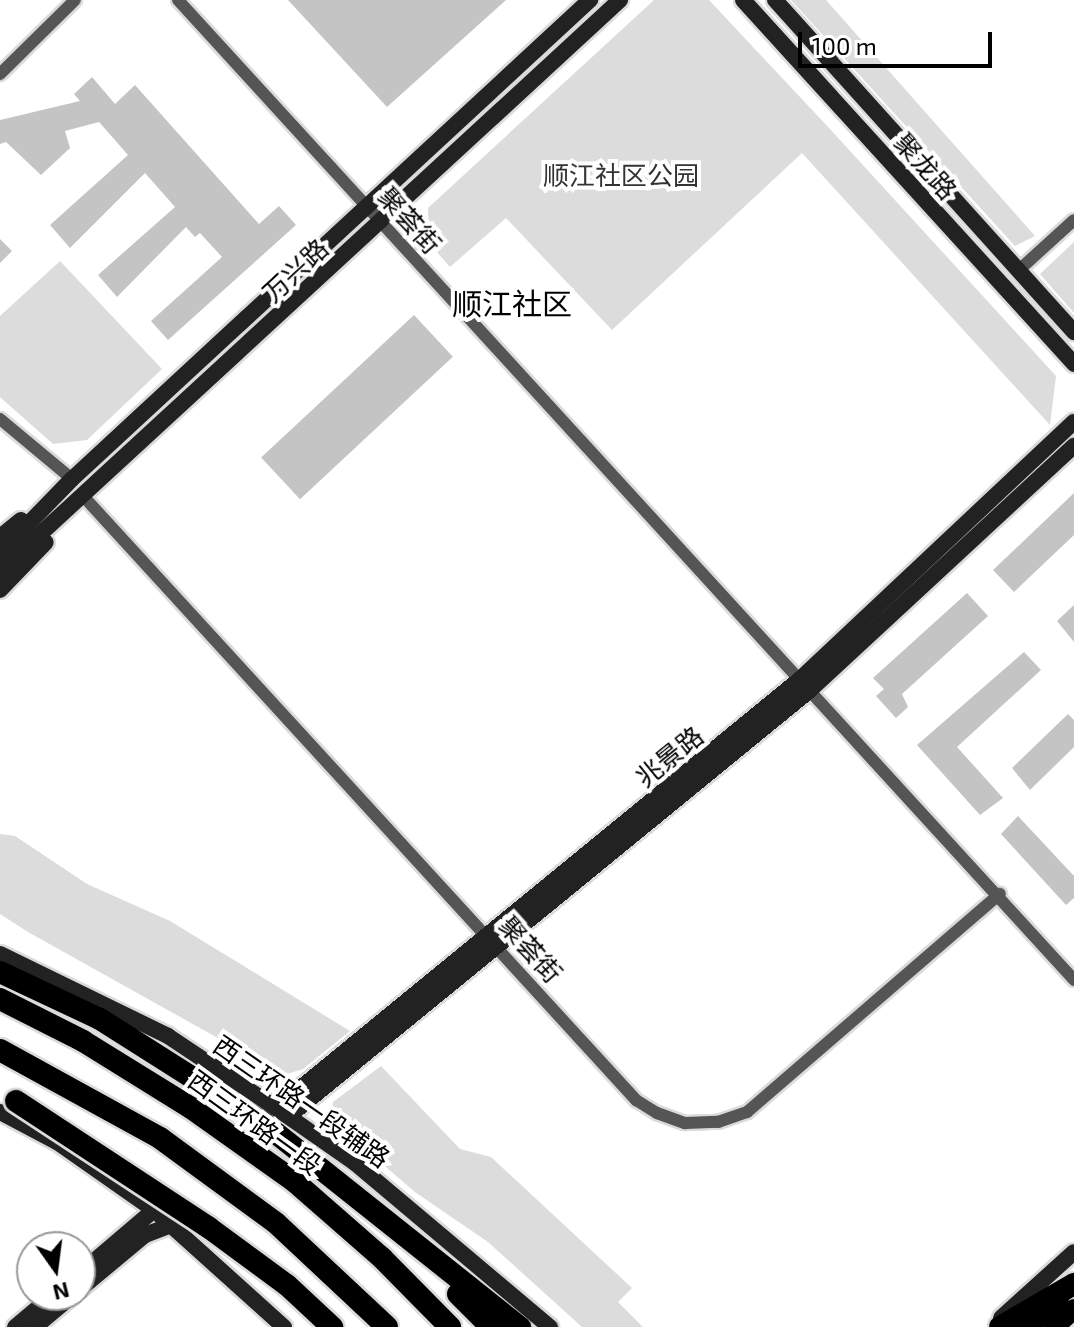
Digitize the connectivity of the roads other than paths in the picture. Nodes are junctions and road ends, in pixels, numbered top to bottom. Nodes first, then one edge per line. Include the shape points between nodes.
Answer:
1 (75, 0) edge
2 (178, 0) edge
3 (590, 0) edge
4 (620, 0) edge
5 (743, 0) edge
6 (775, 0) edge
7 (0, 74) edge
8 (367, 206) junction
9 (1074, 220) edge
10 (382, 222) junction
11 (1019, 270) junction
12 (1074, 332) edge
13 (1074, 364) edge
14 (0, 419) edge
15 (1074, 422) edge
16 (1074, 446) edge
17 (72, 479) junction
18 (84, 497) junction
19 (0, 537) edge
20 (0, 553) edge
21 (0, 571) edge
22 (0, 590) edge
23 (804, 686) junction
24 (1000, 894) junction
25 (494, 940) junction
26 (0, 954) edge
27 (0, 972) edge
28 (1074, 980) edge
29 (0, 999) edge
30 (0, 1050) edge
31 (5, 1102) edge
32 (283, 1112) junction
33 (154, 1210) junction
34 (171, 1225) junction
35 (391, 1226) junction
36 (1074, 1252) edge
37 (96, 1259) edge
38 (96, 1276) edge
39 (1074, 1285) edge
40 (310, 1307) junction
41 (1074, 1309) edge
42 (34, 1311) edge
43 (54, 1311) edge
44 (15, 1327) edge
45 (35, 1327) edge
46 (284, 1327) edge
47 (326, 1327) edge
48 (332, 1327) edge
49 (387, 1327) edge
50 (450, 1327) edge
51 (491, 1327) edge
52 (520, 1327) edge
53 (550, 1327) edge
54 (991, 1327) edge
55 (1000, 1327) edge
56 (1029, 1327) edge
57 (1054, 1327) edge

1 - 7 street
2 - 8 street, 聚荟街
3 - 8 main road
4 - 10 main road, 万兴路
5 - 13 main road, 聚龙路
6 - 11 main road, 聚龙路
8 - 10 street, 聚荟街
8 - 17 main road
9 - 11 street
10 - 18 main road, 万兴路
10 - 23 street, 聚荟街
11 - 12 main road, 聚龙路
14 - 17 street
15 - 23 main road, 兆景路
16 - 23 main road, 兆景路
17 - 19 main road
17 - 20 main road
18 - 21 main road, 万兴路
18 - 22 main road
18 - 25 street, 聚荟街
23 - 24 street, 聚荟街
23 - 25 main road, 兆景路
24 - 25 street, 聚荟街 via 772,1095 747,1112 718,1122 685,1123 636,1100
24 - 28 street, 聚荟街
25 - 32 main road, 兆景路
26 - 32 main road, 西三环路一段辅路 via 168,1036
27 - 35 highway via 100,1019 262,1122
29 - 50 highway, 西三环路一段 via 137,1074 294,1181
30 - 49 highway via 160,1138 276,1223
31 - 33 main road
31 - 40 highway, bridge via 128,1170
32 - 53 main road, 西三环路一段辅路 via 355,1163
33 - 34 main road
33 - 37 main road
34 - 38 main road via 145,1235
34 - 46 main road
35 - 51 highway
35 - 52 highway
36 - 54 main road
39 - 55 highway
39 - 56 main road
40 - 47 highway, bridge
40 - 48 highway, bridge
41 - 57 main road
42 - 44 main road
43 - 45 main road

